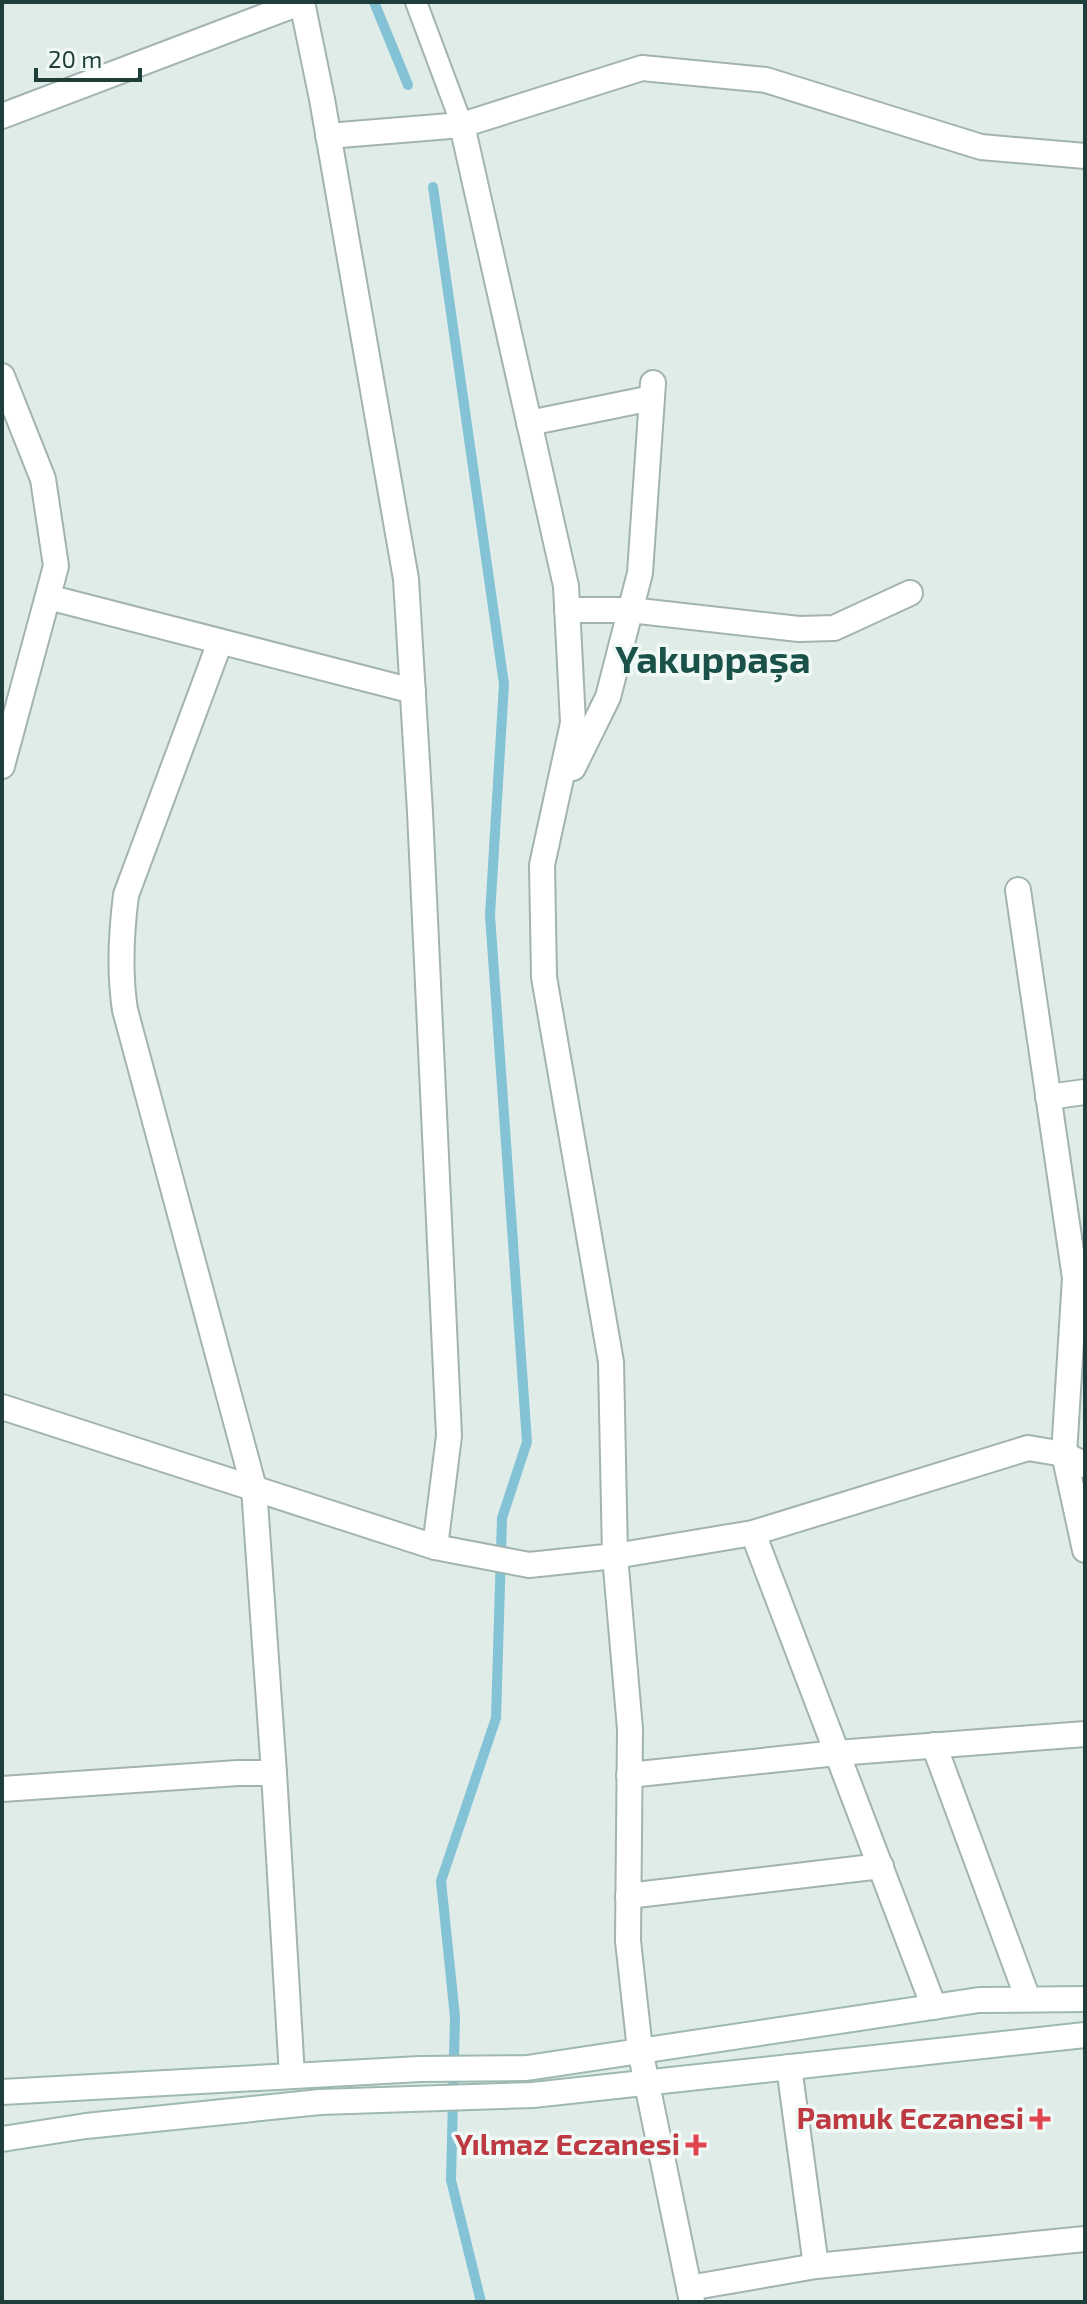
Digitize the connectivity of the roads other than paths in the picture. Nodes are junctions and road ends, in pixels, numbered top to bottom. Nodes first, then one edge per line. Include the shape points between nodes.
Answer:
1 (302, 2) edge
2 (416, 2) edge
3 (2, 116) edge
4 (462, 125) junction
5 (328, 136) junction
6 (1085, 156) edge
7 (2, 376) edge
8 (529, 423) junction
9 (910, 593) dead end
10 (48, 597) junction
11 (567, 610) junction
12 (630, 610) junction
13 (220, 642) junction
14 (413, 691) junction
15 (2, 766) edge
16 (556, 802) junction
17 (1018, 890) dead end
18 (1085, 1092) edge
19 (1048, 1097) junction
20 (2, 1407) edge
21 (1074, 1459) edge
22 (254, 1488) junction
23 (753, 1533) junction
24 (435, 1547) junction
25 (1085, 1550) edge
26 (615, 1556) junction
27 (1085, 1734) edge
28 (934, 1745) junction
29 (837, 1753) junction
30 (274, 1773) junction
31 (629, 1775) junction
32 (2, 1789) edge
33 (881, 1866) junction
34 (628, 1896) junction
35 (1028, 1999) junction
36 (1085, 1999) edge
37 (934, 2007) junction
38 (1085, 2035) edge
39 (640, 2050) junction
40 (789, 2067) junction
41 (292, 2076) junction
42 (648, 2082) junction
43 (2, 2092) edge
44 (293, 2105) junction
45 (2, 2139) edge
46 (1085, 2239) edge
47 (816, 2266) junction
48 (690, 2295) edge

1 - 3 street
1 - 5 street
2 - 4 lane
4 - 5 street
4 - 6 street via 642,68 766,80 981,147
4 - 8 street
5 - 14 street via 406,579
7 - 10 street via 43,479 56,566
8 - 11 street
8 - 12 street via 653,390 640,573
9 - 12 street via 834,628 799,629
10 - 13 street
10 - 15 street
11 - 12 street
11 - 16 street via 573,723
12 - 16 street via 608,697
13 - 14 street
13 - 22 street via 126,895 120,963 125,1010
14 - 24 street via 449,1436
16 - 26 street via 542,865 544,977 611,1362
17 - 19 street
18 - 19 street
19 - 21 street via 1075,1278
20 - 22 street
21 - 23 street via 1028,1448
21 - 25 street
22 - 24 street
22 - 30 street
23 - 26 street
23 - 29 street
24 - 26 street via 529,1565
26 - 31 street
27 - 28 street
28 - 29 street
28 - 35 street
29 - 31 street
29 - 33 street
30 - 32 street
30 - 41 street
31 - 34 street
33 - 34 street
33 - 37 street
34 - 39 street
35 - 36 street
35 - 37 street
37 - 39 street
38 - 40 street
39 - 41 street via 527,2068
39 - 42 street
40 - 42 street
40 - 47 street
41 - 43 street
41 - 44 street
42 - 44 street via 533,2095
42 - 48 street
44 - 45 street
46 - 47 street
47 - 48 street

